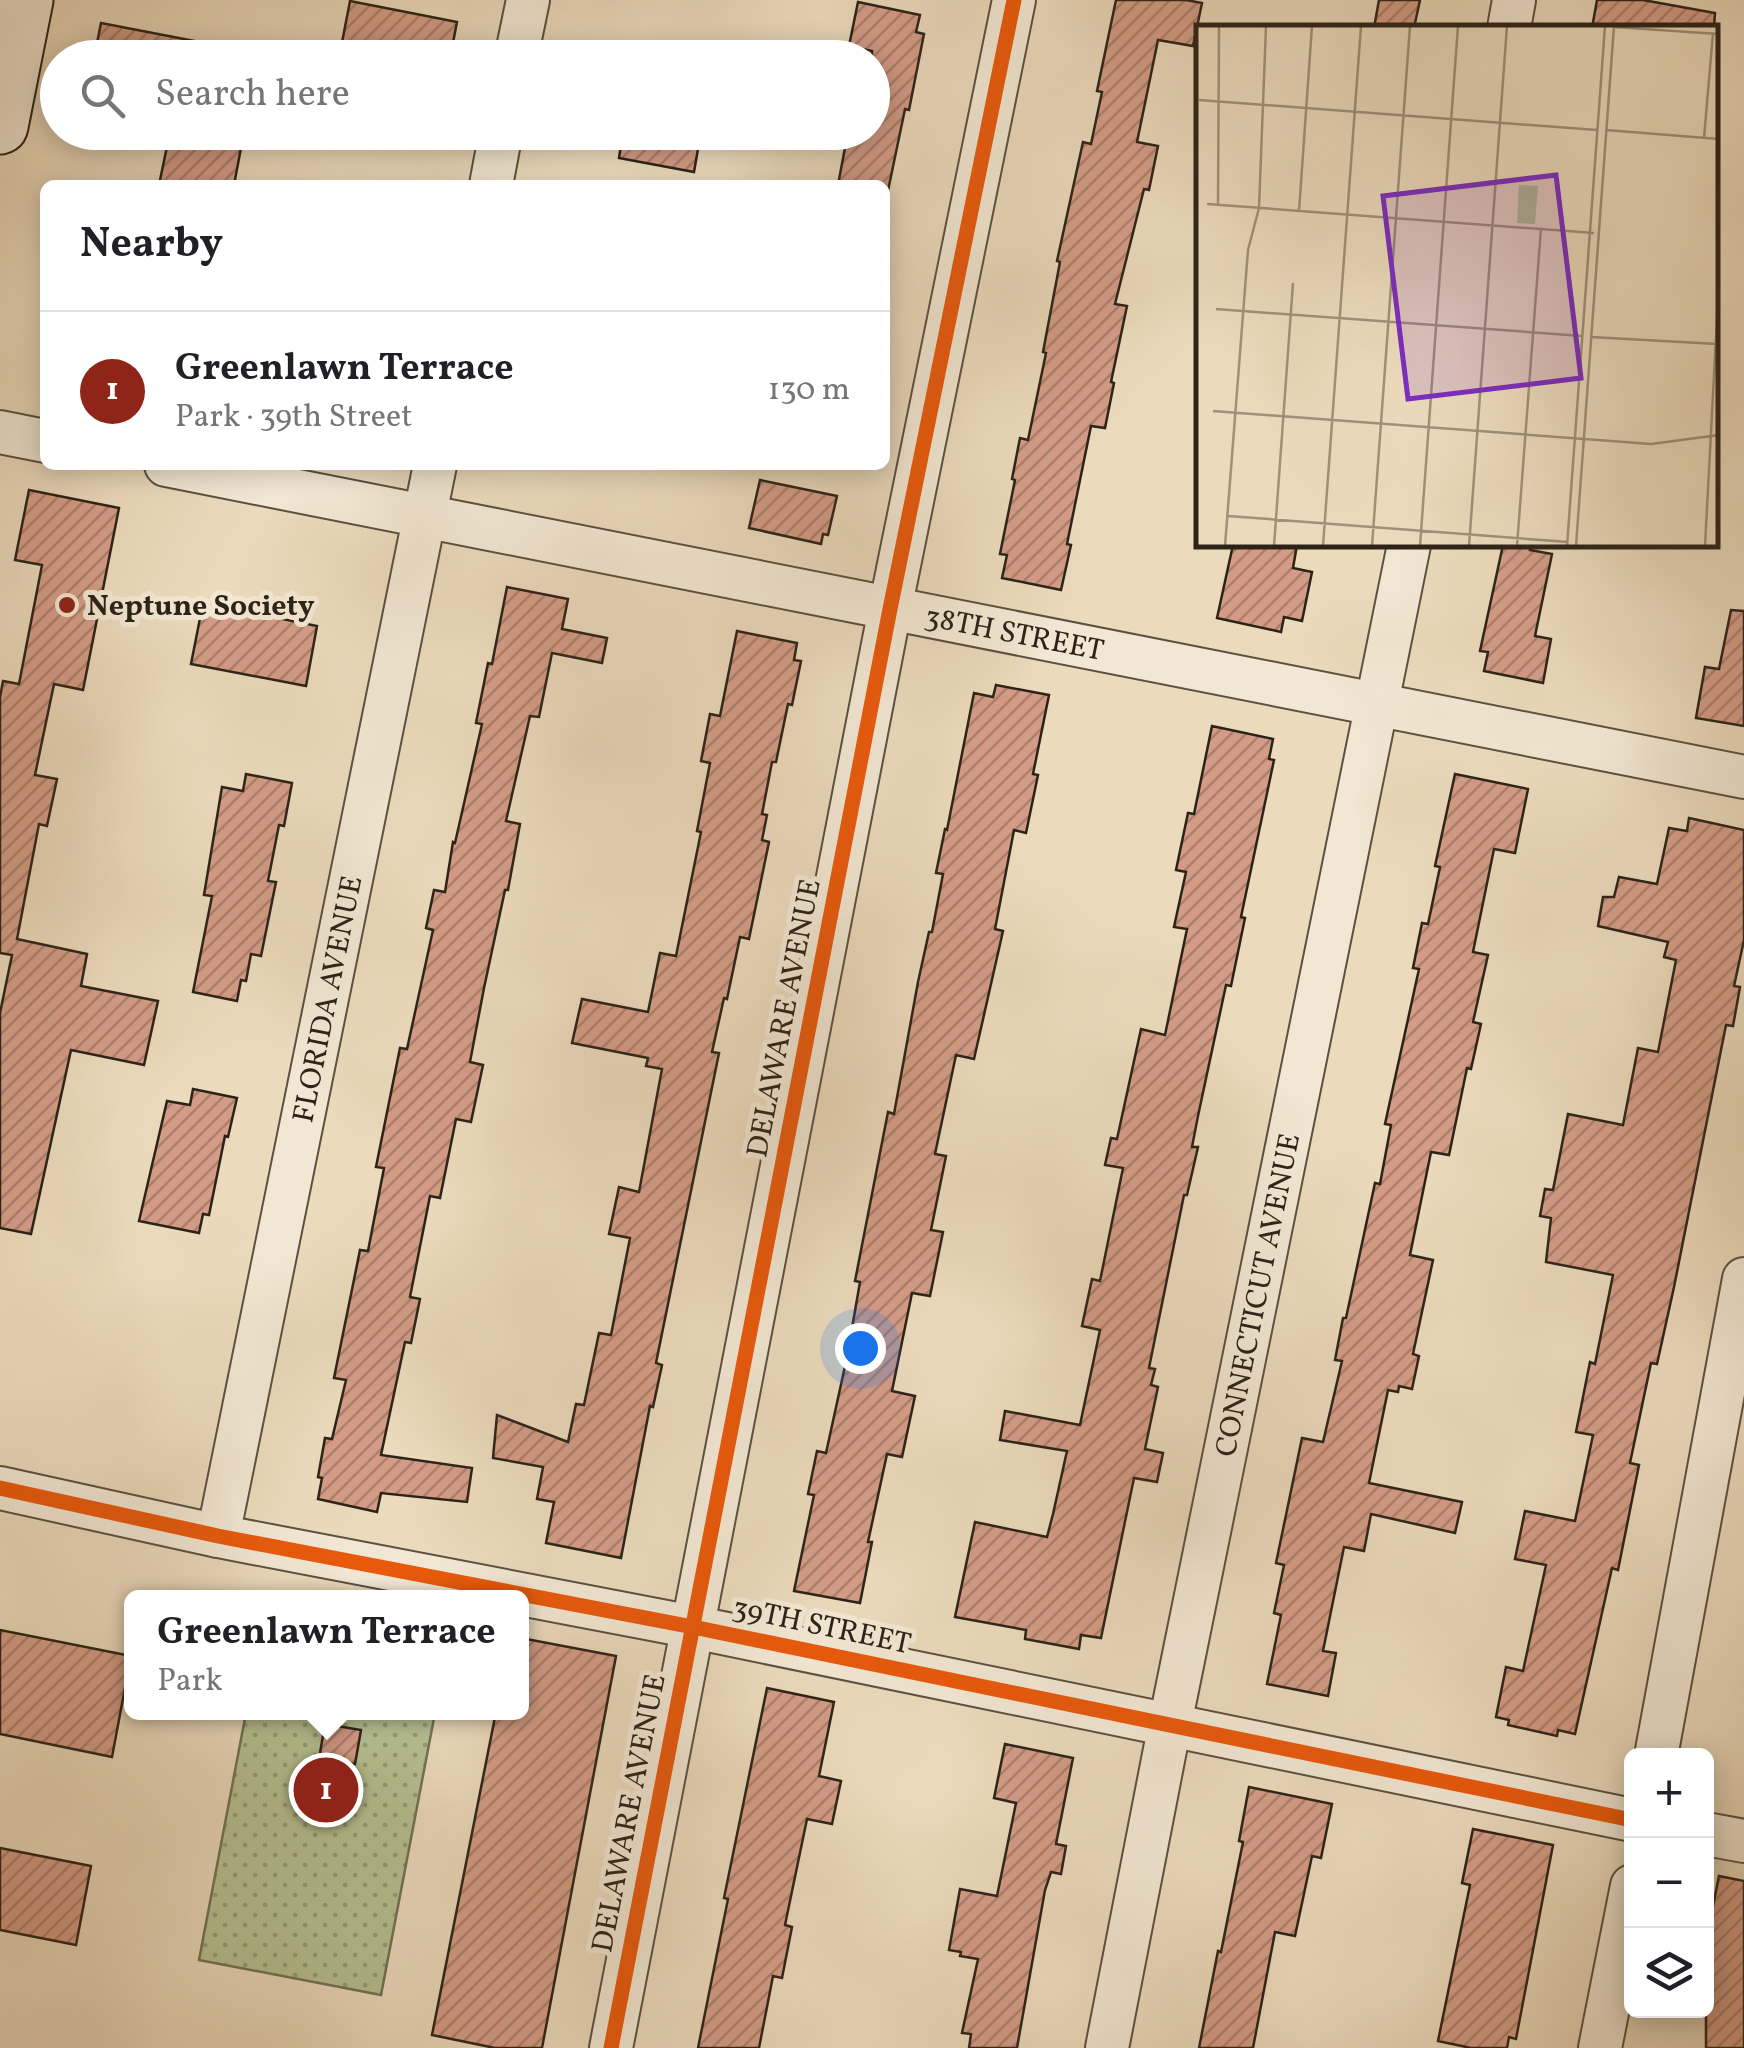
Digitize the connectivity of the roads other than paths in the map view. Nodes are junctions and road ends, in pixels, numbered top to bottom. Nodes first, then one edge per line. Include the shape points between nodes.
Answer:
1 (25, 0) edge
2 (528, 0) edge
3 (1014, 0) edge
4 (1514, 0) edge
5 (1509, 25) edge
6 (520, 40) edge
7 (0, 126) edge
8 (497, 150) edge
9 (491, 180) edge
10 (0, 432) edge
11 (40, 440) edge
12 (190, 470) edge
13 (434, 470) edge
14 (424, 518) junction
15 (1408, 548) edge
16 (890, 609) junction
17 (1378, 704) junction
18 (1744, 777) edge
19 (1744, 1280) edge
20 (0, 1488) edge
21 (218, 1536) junction
22 (503, 1590) edge
23 (529, 1595) edge
24 (693, 1626) junction
25 (1170, 1724) junction
26 (1657, 1748) edge
27 (1624, 1818) edge
28 (1714, 1835) edge
29 (1744, 1841) edge
30 (1624, 1926) edge
31 (610, 2048) edge
32 (1107, 2048) edge
33 (1600, 2048) edge

1 - 7 main road
2 - 6 street
3 - 16 street, DELAWARE AVENUE
4 - 5 street
8 - 9 street
10 - 11 street
12 - 14 street, 38TH STREET
13 - 14 street, FLORIDA AVENUE
14 - 16 street, 38TH STREET
14 - 21 street, FLORIDA AVENUE
15 - 17 street, CONNECTICUT AVENUE
16 - 17 street, 38TH STREET
16 - 24 street, DELAWARE AVENUE
17 - 18 street, 38TH STREET
17 - 25 street, CONNECTICUT AVENUE
19 - 26 street
20 - 21 street, 39TH STREET
21 - 22 street, 39TH STREET
23 - 24 street, 39TH STREET
24 - 25 street, 39TH STREET
24 - 31 street, DELAWARE AVENUE
25 - 27 street, 39TH STREET
25 - 32 street, CONNECTICUT AVENUE
28 - 29 street
30 - 33 street

